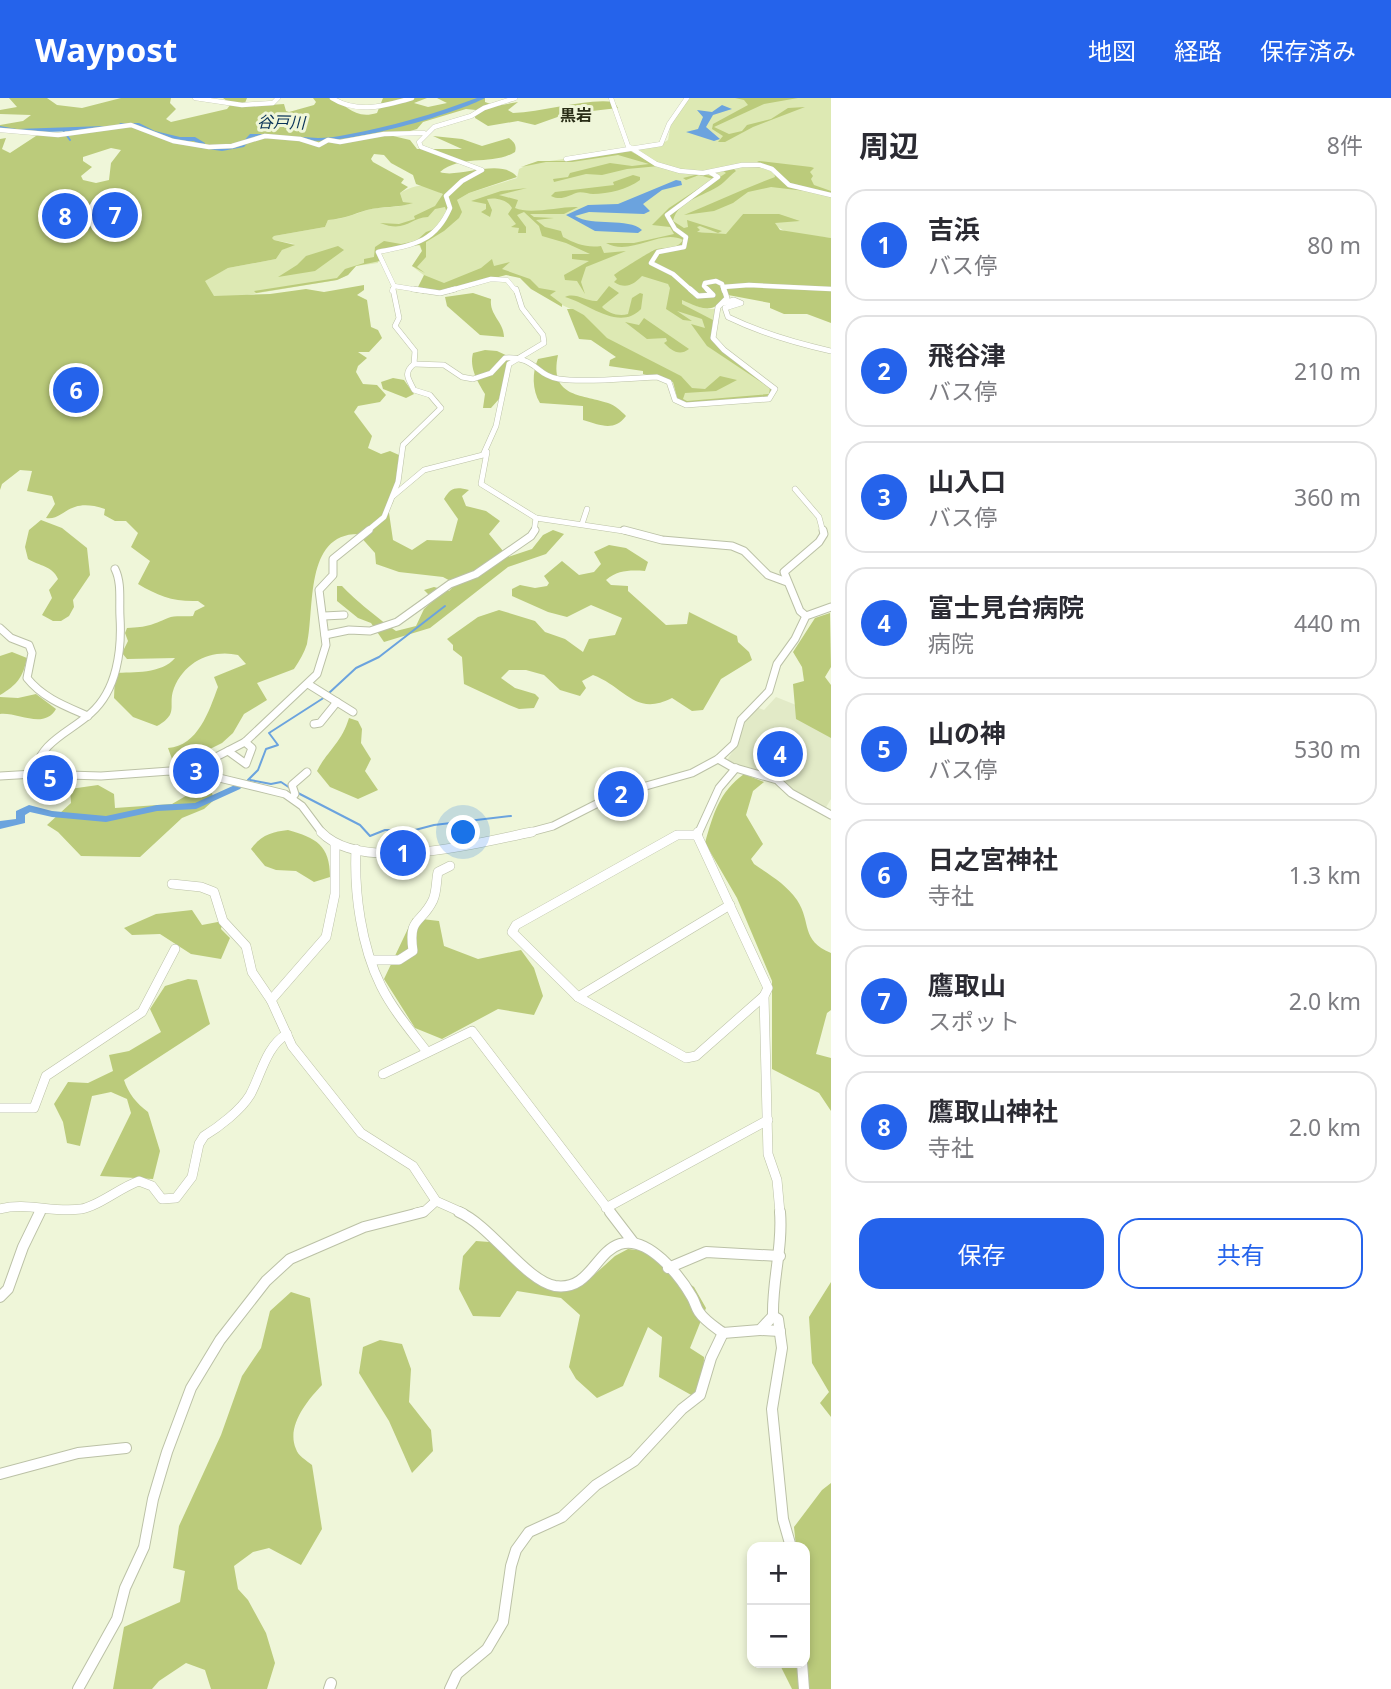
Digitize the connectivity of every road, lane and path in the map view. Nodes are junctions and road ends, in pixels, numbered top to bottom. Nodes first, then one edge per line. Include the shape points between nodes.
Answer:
1 (195, 98) edge
2 (270, 98) edge
3 (278, 98) edge
4 (332, 98) edge
5 (412, 98) edge
6 (514, 98) edge
7 (611, 98) edge
8 (687, 98) edge
9 (261, 105) junction
10 (0, 130) edge
11 (423, 133) junction
12 (633, 150) junction
13 (566, 159) dead end
14 (711, 173) junction
15 (831, 195) edge
16 (394, 286) junction
17 (723, 287) junction
18 (831, 289) edge
19 (720, 304) junction
20 (831, 352) edge
21 (518, 357) junction
22 (414, 364) junction
23 (487, 447) junction
24 (795, 489) dead end
25 (391, 498) junction
26 (587, 509) dead end
27 (536, 518) junction
28 (582, 524) junction
29 (115, 569) dead end
30 (787, 582) junction
31 (831, 607) edge
32 (344, 615) dead end
33 (324, 616) junction
34 (806, 616) junction
35 (0, 628) edge
36 (325, 635) junction
37 (308, 684) junction
38 (337, 702) junction
39 (353, 712) dead end
40 (88, 716) junction
41 (314, 724) dead end
42 (245, 742) junction
43 (228, 751) junction
44 (719, 759) junction
45 (736, 768) junction
46 (187, 772) junction
47 (307, 772) dead end
48 (34, 774) junction
49 (0, 776) edge
50 (292, 798) junction
51 (831, 815) edge
52 (697, 835) junction
53 (335, 845) junction
54 (356, 849) junction
55 (450, 866) dead end
56 (172, 884) dead end
57 (730, 905) junction
58 (175, 949) dead end
59 (372, 960) junction
60 (764, 996) junction
61 (578, 997) junction
62 (271, 1000) junction
63 (287, 1034) junction
64 (427, 1052) junction
65 (383, 1074) dead end
66 (0, 1108) edge
67 (768, 1119) junction
68 (436, 1201) junction
69 (606, 1208) junction
70 (0, 1209) edge
71 (41, 1210) junction
72 (633, 1242) junction
73 (780, 1256) junction
74 (668, 1268) junction
75 (0, 1297) edge
76 (773, 1316) junction
77 (760, 1330) junction
78 (780, 1331) junction
79 (723, 1333) junction
80 (126, 1448) dead end
81 (0, 1474) edge
82 (790, 1542) edge
83 (802, 1668) edge
84 (78, 1689) edge
85 (450, 1689) edge
86 (804, 1689) edge

1 - 9 street
2 - 9 street via 271,102
3 - 9 street
4 - 5 street via 344,105 374,107
6 - 11 street
7 - 12 street via 627,145
8 - 12 street via 669,124 664,142
10 - 11 street via 67,134 131,125 173,141 228,146 265,136 319,145 328,140
11 - 16 street via 421,147 482,170 446,196 450,208 441,229 416,245 378,252
12 - 13 street
12 - 14 street via 676,171
14 - 15 street via 739,165 765,166 777,170 790,185
14 - 17 street via 718,177 711,185 666,217 686,237 684,247 658,252 651,263 673,274 698,296 713,295 704,286 707,282 716,281
16 - 21 street via 440,293 491,279 512,282 522,308 544,338 541,345
16 - 22 street via 399,318 395,326 414,349
17 - 18 street
17 - 19 street via 727,298
19 - 20 street via 737,301 740,304 725,308 728,317 791,343
19 - 21 street via 715,340 775,389 767,400 686,405 675,400 669,382 657,377 558,379
21 - 22 street via 505,358 491,373 473,379 444,365
21 - 23 street via 509,364
22 - 25 street via 406,375 414,390 430,395 441,408 403,444
23 - 25 street via 480,457 424,470
23 - 27 street via 481,485
24 - 30 street via 819,517 824,534 784,572
25 - 33 street via 380,522 333,559 332,577 319,590
26 - 28 street
27 - 28 street
27 - 36 street via 531,536 476,574 450,584 405,618 381,629
28 - 30 street via 662,540 732,546 768,575
29 - 40 street via 122,583 118,653 102,702
30 - 34 street
31 - 34 street
32 - 33 street
33 - 36 street
34 - 44 street via 777,664 769,691 741,720 734,744
35 - 40 street via 29,645 27,678 38,691
36 - 37 street via 317,674
37 - 38 street
37 - 42 street
38 - 39 street
38 - 41 street
40 - 48 street via 39,752
42 - 43 street
42 - 43 street via 252,748 246,764
43 - 46 street
44 - 45 street
44 - 54 street via 692,773 614,795 538,831 438,849
45 - 51 street via 777,780
45 - 52 street via 719,788
46 - 48 street
46 - 50 street
47 - 50 street via 292,785
48 - 49 street
50 - 53 street
52 - 57 street
52 - 61 street via 677,835 512,929 514,937
53 - 54 street
53 - 62 street via 335,894 326,937
54 - 59 street via 354,867
55 - 59 street via 438,872 431,904 415,918 409,936 410,956 399,961
56 - 62 street via 214,892 223,921 246,946 251,972
57 - 60 street via 768,988
57 - 61 street
58 - 66 street via 142,1012 46,1076 34,1108
59 - 64 street via 379,983
60 - 61 street via 691,1059
60 - 67 street
62 - 63 street
63 - 68 street via 302,1060 361,1133 412,1166
63 - 71 street via 260,1069 249,1097 204,1136 192,1177 176,1198 162,1199 152,1186 139,1181 84,1209
64 - 65 street
64 - 69 street via 472,1031
67 - 69 street
67 - 73 street via 768,1154 777,1180
68 - 72 street via 475,1219 536,1277 555,1286 575,1284 611,1250
68 - 84 street via 425,1211 364,1227 290,1259 266,1281 220,1340 191,1388 153,1499 144,1547 117,1619
69 - 72 street
70 - 71 street via 15,1205
71 - 75 street via 8,1289
72 - 74 street via 649,1248
73 - 74 street via 706,1252
73 - 76 street via 772,1289
74 - 79 street via 698,1311
76 - 77 street
76 - 78 street
77 - 78 street
77 - 79 street
78 - 82 street via 782,1356 772,1409 783,1519
79 - 85 street via 700,1395 634,1461 596,1485 562,1517 529,1532 511,1566 503,1622 488,1649 457,1674
80 - 81 street via 104,1447
83 - 86 street

